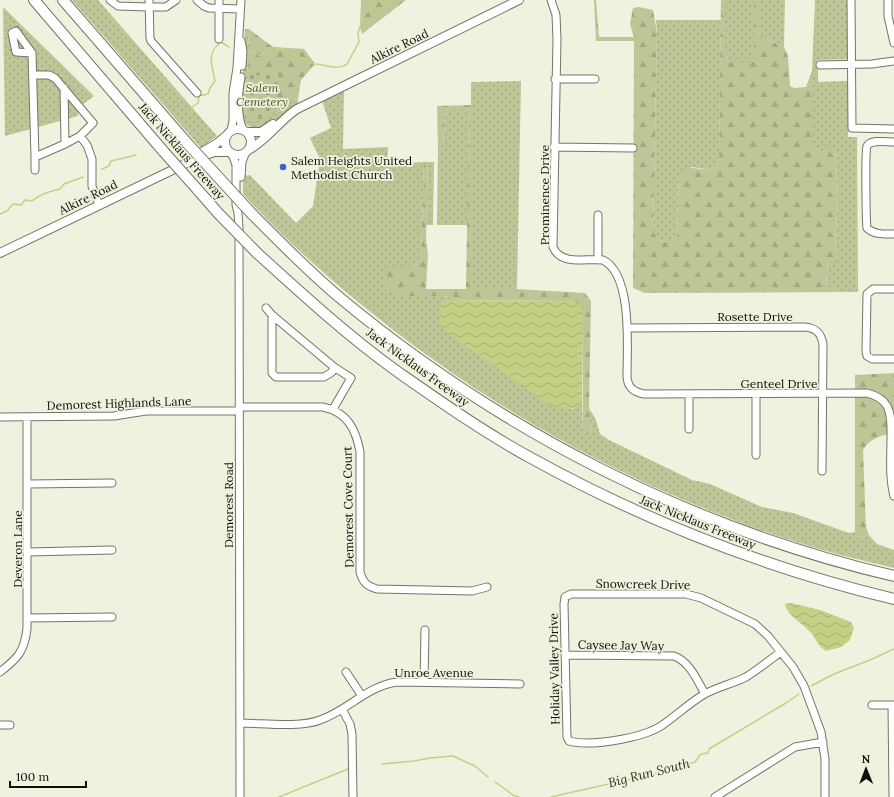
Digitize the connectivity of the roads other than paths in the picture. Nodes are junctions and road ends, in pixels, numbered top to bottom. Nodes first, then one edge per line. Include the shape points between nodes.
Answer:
1 (34, 0) edge
2 (63, 0) edge
3 (110, 0) edge
4 (176, 0) edge
5 (197, 0) edge
6 (219, 0) edge
7 (241, 0) edge
8 (519, 0) edge
9 (551, 0) edge
10 (851, 0) edge
11 (888, 0) edge
12 (149, 4) edge
13 (219, 8) junction
14 (240, 9) junction
15 (239, 35) junction
16 (219, 39) dead end
17 (894, 43) edge
18 (32, 53) dead end
19 (894, 61) edge
20 (820, 65) dead end
21 (852, 65) junction
22 (33, 75) junction
23 (555, 79) junction
24 (595, 79) dead end
25 (64, 88) junction
26 (196, 93) dead end
27 (289, 115) junction
28 (894, 128) edge
29 (245, 131) junction
30 (229, 133) junction
31 (80, 136) junction
32 (894, 142) edge
33 (65, 144) junction
34 (554, 147) junction
35 (633, 148) dead end
36 (247, 152) junction
37 (230, 153) junction
38 (34, 158) junction
39 (187, 163) junction
40 (35, 170) dead end
41 (99, 205) junction
42 (238, 213) junction
43 (598, 215) dead end
44 (894, 234) edge
45 (0, 254) edge
46 (598, 260) junction
47 (894, 288) edge
48 (266, 308) dead end
49 (272, 315) junction
50 (627, 328) junction
51 (894, 359) edge
52 (334, 367) junction
53 (631, 389) joint
54 (823, 393) junction
55 (689, 394) junction
56 (756, 394) junction
57 (239, 409) junction
58 (333, 409) junction
59 (0, 416) edge
60 (27, 417) junction
61 (689, 429) dead end
62 (892, 442) edge
63 (756, 455) dead end
64 (822, 471) dead end
65 (112, 483) dead end
66 (28, 484) junction
67 (894, 496) edge
68 (112, 550) dead end
69 (28, 552) junction
70 (894, 576) edge
71 (487, 587) dead end
72 (565, 597) joint
73 (894, 599) edge
74 (112, 617) dead end
75 (27, 618) junction
76 (425, 630) dead end
77 (781, 652) junction
78 (566, 655) junction
79 (0, 672) edge
80 (346, 672) dead end
81 (424, 682) junction
82 (520, 684) dead end
83 (705, 694) junction
84 (362, 696) junction
85 (872, 704) dead end
86 (893, 705) edge
87 (342, 710) junction
88 (240, 723) junction
89 (0, 725) edge
90 (10, 725) dead end
91 (823, 742) junction
92 (893, 766) edge
93 (240, 797) edge
94 (352, 797) edge
95 (715, 797) edge
96 (825, 797) edge
97 (893, 797) edge

1 - 73 highway, Jack Nicklaus Freeway, bridge via 164,152 257,253 338,325 397,371 529,457 636,512 727,549 810,577
2 - 70 highway, Jack Nicklaus Freeway, bridge via 186,143 308,269 374,325 467,393 597,468 678,505 795,549
3 - 12 street via 118,6
4 - 12 street via 166,7
5 - 13 street via 204,6
6 - 13 street
7 - 14 street
8 - 27 main road, Alkire Road
9 - 23 street, Prominence Drive via 556,15
10 - 21 street
11 - 17 street via 888,16
12 - 26 street via 151,42
13 - 14 street
13 - 16 street
14 - 15 street
15 - 29 street via 243,51 238,110
15 - 30 street via 233,120
18 - 22 street
19 - 21 street
20 - 21 street
21 - 28 street via 852,128
22 - 25 street via 50,75
22 - 38 street
23 - 24 street
23 - 34 street, Prominence Drive
25 - 31 street via 93,123
25 - 33 street
27 - 29 main road, Alkire Road via 282,117 264,131
27 - 36 main road, Alkire Road via 264,140
29 - 30 main road via 237,129
29 - 36 main road via 251,139
30 - 37 main road via 225,143
30 - 39 main road, Alkire Road
31 - 33 street
31 - 41 street via 87,145 92,159 92,186
32 - 44 street via 873,142 867,146 866,199 867,228 870,232
33 - 38 street
34 - 35 street
34 - 46 street, Prominence Drive via 555,251 566,259
36 - 37 main road via 238,156
36 - 42 street, Demorest Road via 241,167
37 - 39 main road, Alkire Road via 214,152
37 - 42 street, Demorest Road via 236,165
38 - 40 street
39 - 41 main road, Alkire Road
41 - 45 main road, Alkire Road
42 - 57 street, Demorest Road
43 - 46 street
46 - 50 street, Prominence Drive via 608,262 617,277 625,301
47 - 51 street via 873,288 866,294 866,351 872,360
48 - 49 street
49 - 52 street
49 - 52 street via 274,375 324,377 332,372
50 - 53 street, Prominence Drive via 626,377
50 - 54 street, Rosette Drive via 814,329 822,339
52 - 58 street via 351,378
53 - 55 street, Genteel Drive via 644,394
54 - 56 street, Genteel Drive
54 - 62 street, Genteel Drive via 867,393 882,400 891,417
54 - 64 street
55 - 56 street, Genteel Drive
55 - 61 street
56 - 63 street
57 - 58 street
57 - 60 street, Demorest Highlands Lane via 146,411 114,416
57 - 88 street, Demorest Road
58 - 71 street, Demorest Cove Court via 351,425 358,438 360,572 363,581 369,587 377,589 472,591
59 - 60 street, Demorest Highlands Lane
60 - 66 street, Deveron Lane
62 - 67 street, Genteel Drive via 891,484
65 - 66 street
66 - 69 street, Deveron Lane
68 - 69 street
69 - 75 street, Deveron Lane
72 - 77 street, Snowcreek Drive via 571,594 686,594 755,624
72 - 78 street, Holiday Valley Drive
74 - 75 street
75 - 79 street, Deveron Lane via 23,648 18,657
76 - 81 street
77 - 83 street via 746,677
77 - 91 street, Snowcreek Drive via 804,686
78 - 83 street, Caysee Jay Way via 674,656 688,665
78 - 83 street, Holiday Valley Drive via 566,732 569,741 602,742 652,730
80 - 84 street
81 - 82 street, Unroe Avenue
81 - 84 street, Unroe Avenue via 389,683
84 - 87 street, Unroe Avenue
85 - 86 street
86 - 92 street
87 - 88 street, Unroe Avenue via 311,723
87 - 94 street via 352,734
88 - 93 street, Demorest Road
89 - 90 street
91 - 95 street via 795,747
91 - 96 street, Snowcreek Drive
92 - 97 street

